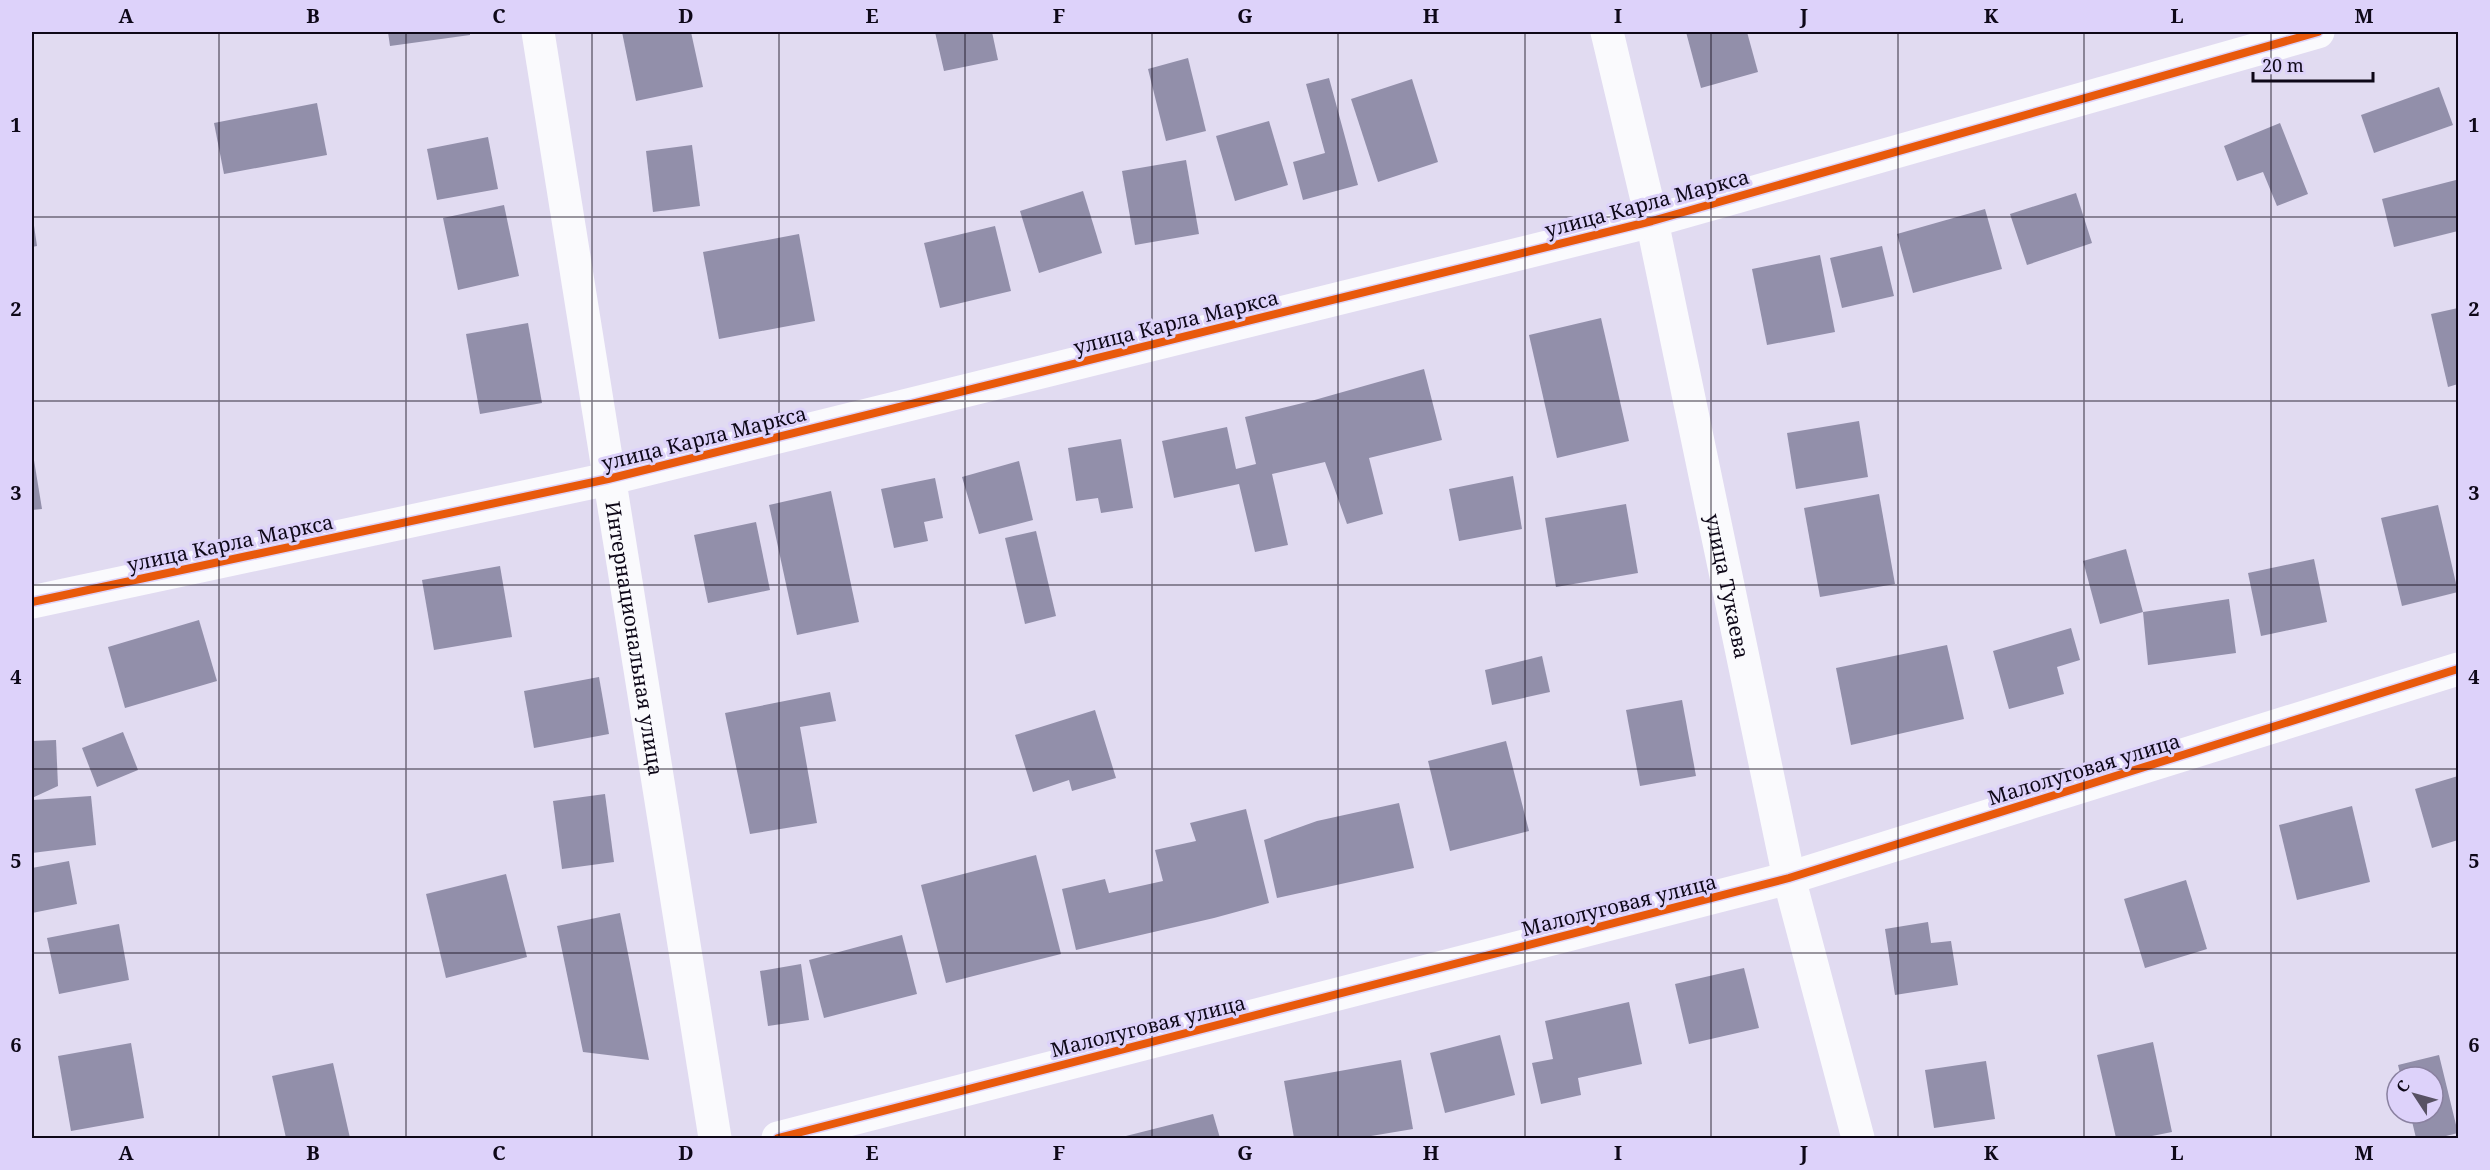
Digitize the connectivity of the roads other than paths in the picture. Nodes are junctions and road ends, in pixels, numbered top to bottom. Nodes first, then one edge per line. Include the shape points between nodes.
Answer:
1 (538, 32) edge
2 (1607, 32) edge
3 (2318, 32) edge
4 (1652, 221) junction
5 (608, 479) junction
6 (32, 602) edge
7 (2458, 669) edge
8 (1789, 878) junction
9 (715, 1138) edge
10 (777, 1138) edge
11 (1858, 1138) edge

1 - 5 street, Интернациональная улица
2 - 4 street, улица Тукаева
3 - 4 street, улица Карла Маркса
4 - 5 street, улица Карла Маркса
4 - 8 street, улица Тукаева
5 - 6 street, улица Карла Маркса
5 - 9 street, Интернациональная улица
7 - 8 street, Малолуговая улица
8 - 10 street, Малолуговая улица
8 - 11 street, улица Тукаева

